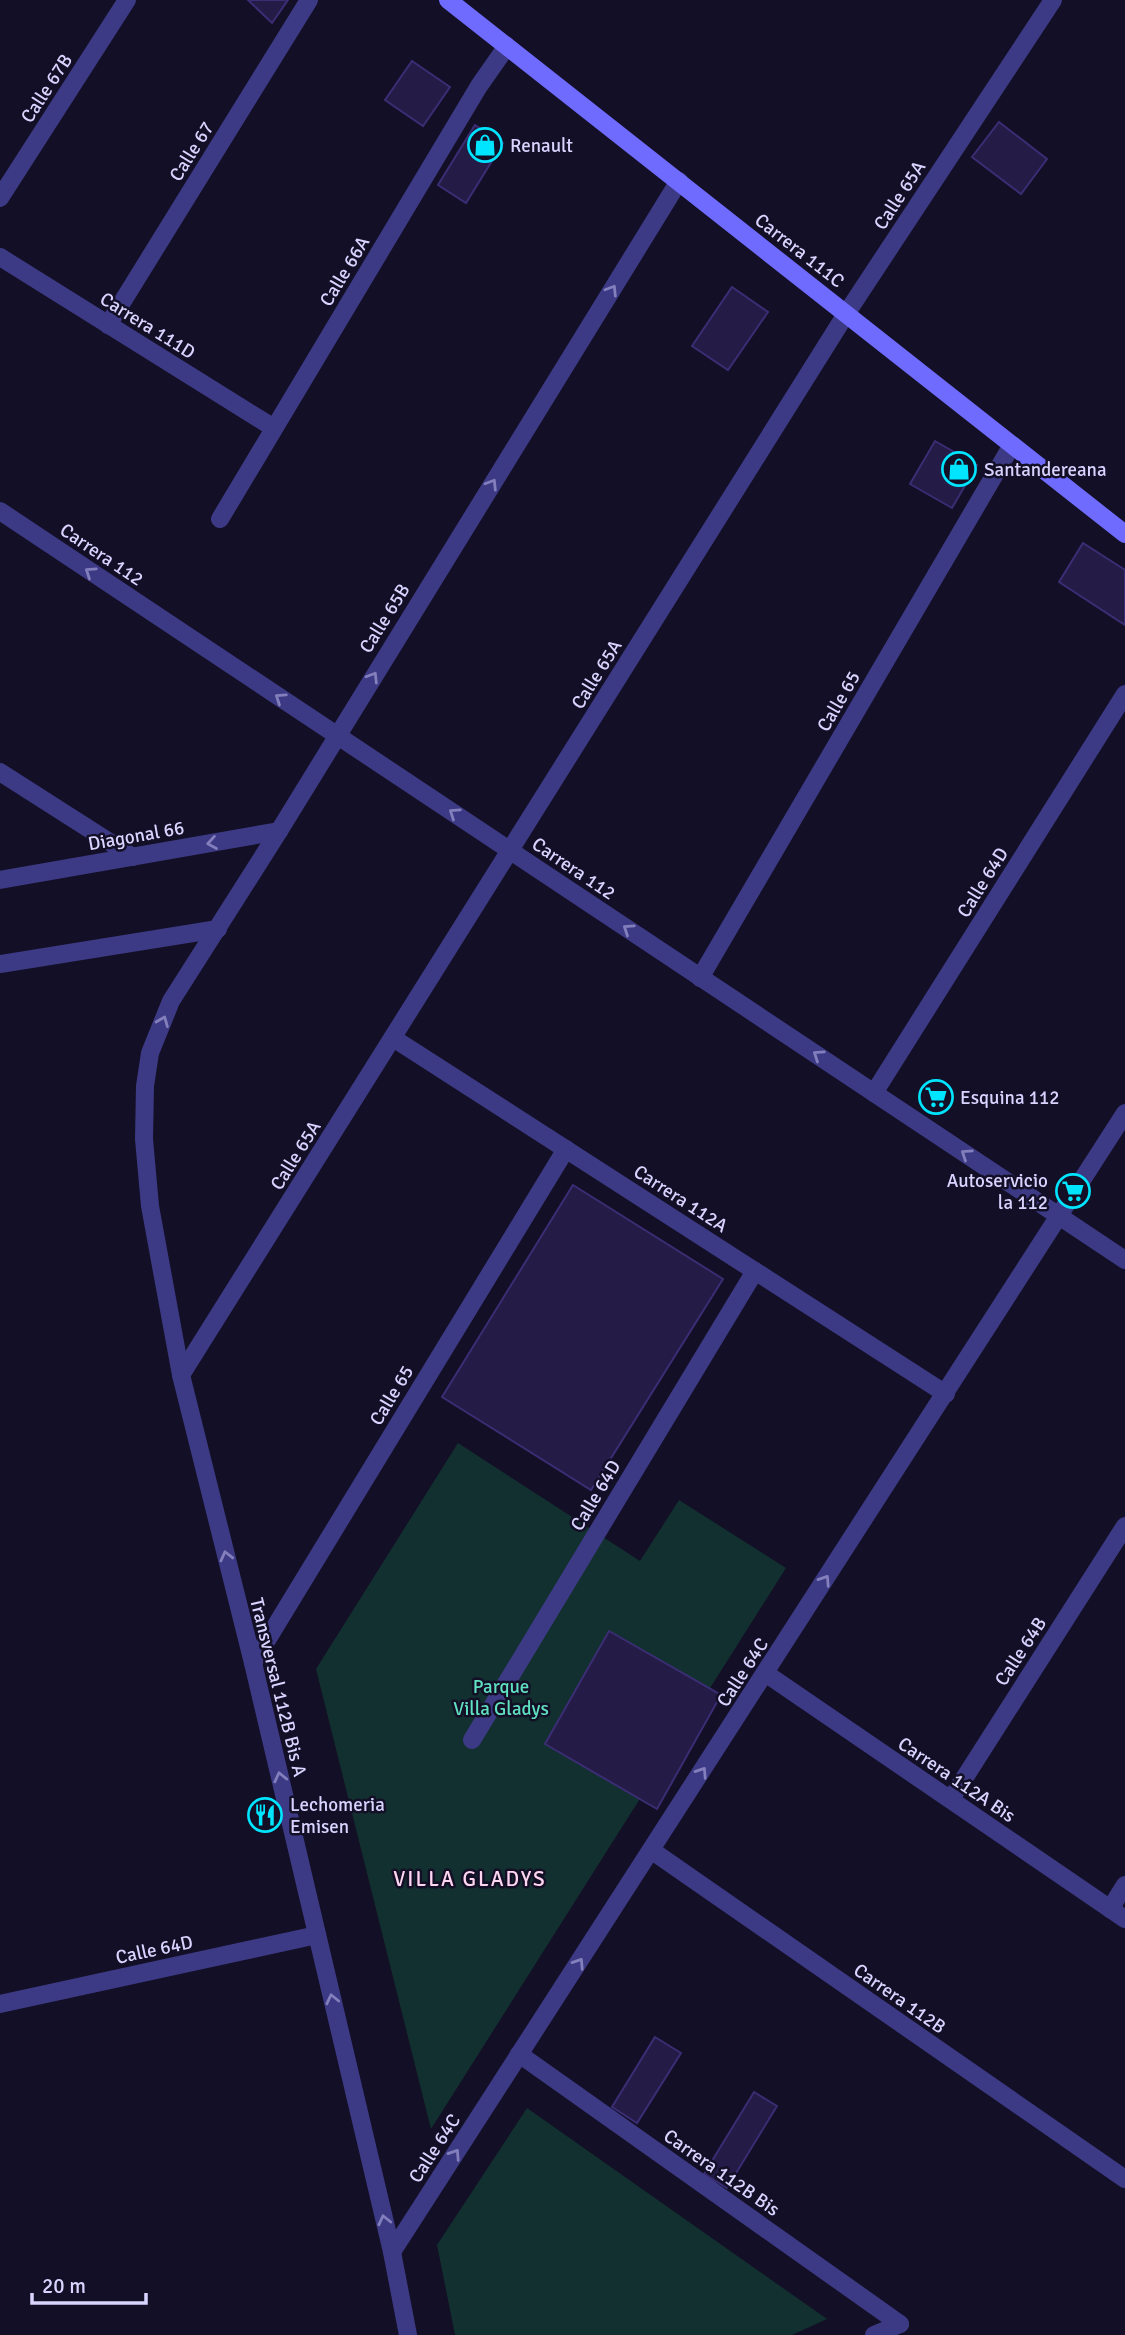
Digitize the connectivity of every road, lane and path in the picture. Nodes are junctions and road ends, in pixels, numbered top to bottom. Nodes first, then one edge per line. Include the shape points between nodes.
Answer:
1 (127, 0) edge
2 (309, 0) edge
3 (448, 0) edge
4 (1053, 0) edge
5 (507, 46) junction
6 (679, 181) junction
7 (0, 198) edge
8 (0, 257) edge
9 (846, 314) junction
10 (108, 325) junction
11 (274, 428) junction
12 (1012, 445) junction
13 (0, 511) edge
14 (219, 519) dead end
15 (1125, 534) edge
16 (1125, 694) edge
17 (337, 735) junction
18 (0, 772) edge
19 (279, 831) junction
20 (510, 851) junction
21 (133, 857) junction
22 (0, 880) edge
23 (218, 929) junction
24 (0, 964) edge
25 (700, 978) junction
26 (393, 1038) junction
27 (145, 1086) joint
28 (874, 1093) junction
29 (1125, 1113) edge
30 (566, 1149) junction
31 (1060, 1217) junction
32 (1125, 1260) edge
33 (755, 1271) junction
34 (181, 1376) junction
35 (946, 1394) junction
36 (1125, 1526) edge
37 (253, 1662) junction
38 (765, 1674) junction
39 (472, 1740) dead end
40 (951, 1799) junction
41 (651, 1850) junction
42 (1125, 1885) edge
43 (1118, 1914) edge
44 (317, 1935) junction
45 (0, 2004) edge
46 (519, 2054) junction
47 (1125, 2179) edge
48 (391, 2252) junction
49 (408, 2335) edge
50 (874, 2335) edge

1 - 7 street, Calle 67B
2 - 10 street, Calle 67
3 - 5 main road, Carrera 111C
4 - 9 street, Calle 65A
5 - 6 main road, Carrera 111C
5 - 11 street, Calle 66A via 478,86
6 - 9 main road, Carrera 111C
17 -> 6 street, Calle 65B
8 - 10 street, Carrera 111D
9 - 12 main road, Carrera 111C
9 - 20 street, Calle 65A
10 - 11 street, Carrera 111D
11 - 14 street, Calle 66A
12 - 15 main road, Carrera 111C
12 - 25 street, Calle 65
17 -> 13 street, Carrera 112
16 - 28 street, Calle 64D
17 - 19 street, Calle 65B
20 -> 17 street, Carrera 112
18 - 21 street
19 -> 21 street, Diagonal 66
19 - 23 street, Calle 65B
25 -> 20 street, Carrera 112
20 - 26 street, Calle 65A
21 - 22 street, Diagonal 66
23 - 24 street
27 -> 23 street, Calle 65B via 150,1053 171,1001
28 -> 25 street, Carrera 112
26 - 30 street, Carrera 112A
26 - 34 street, Calle 65A
27 - 34 street, Transversal 112B Bis A via 150,1206
31 -> 28 street, Carrera 112
29 - 31 street, Calle 64C
30 - 33 street, Carrera 112A
30 - 37 street, Calle 65
31 - 32 street, Carrera 112
31 - 35 street, Calle 64C
33 - 35 street, Carrera 112A
33 - 39 street, Calle 64D
37 -> 34 street, Transversal 112B Bis A
38 -> 35 street, Calle 64C
36 - 40 street, Calle 64B
44 -> 37 street, Transversal 112B Bis A
38 - 40 street, Carrera 112A Bis
41 -> 38 street, Calle 64C
40 - 43 street, Carrera 112A Bis
46 -> 41 street, Calle 64C
41 - 47 street, Carrera 112B
42 - 43 street
44 - 45 street, Calle 64D
48 -> 44 street, Transversal 112B Bis A
48 -> 46 street, Calle 64C
46 - 50 street, Carrera 112B Bis via 900,2324
48 - 49 street, Transversal 112B Bis A

